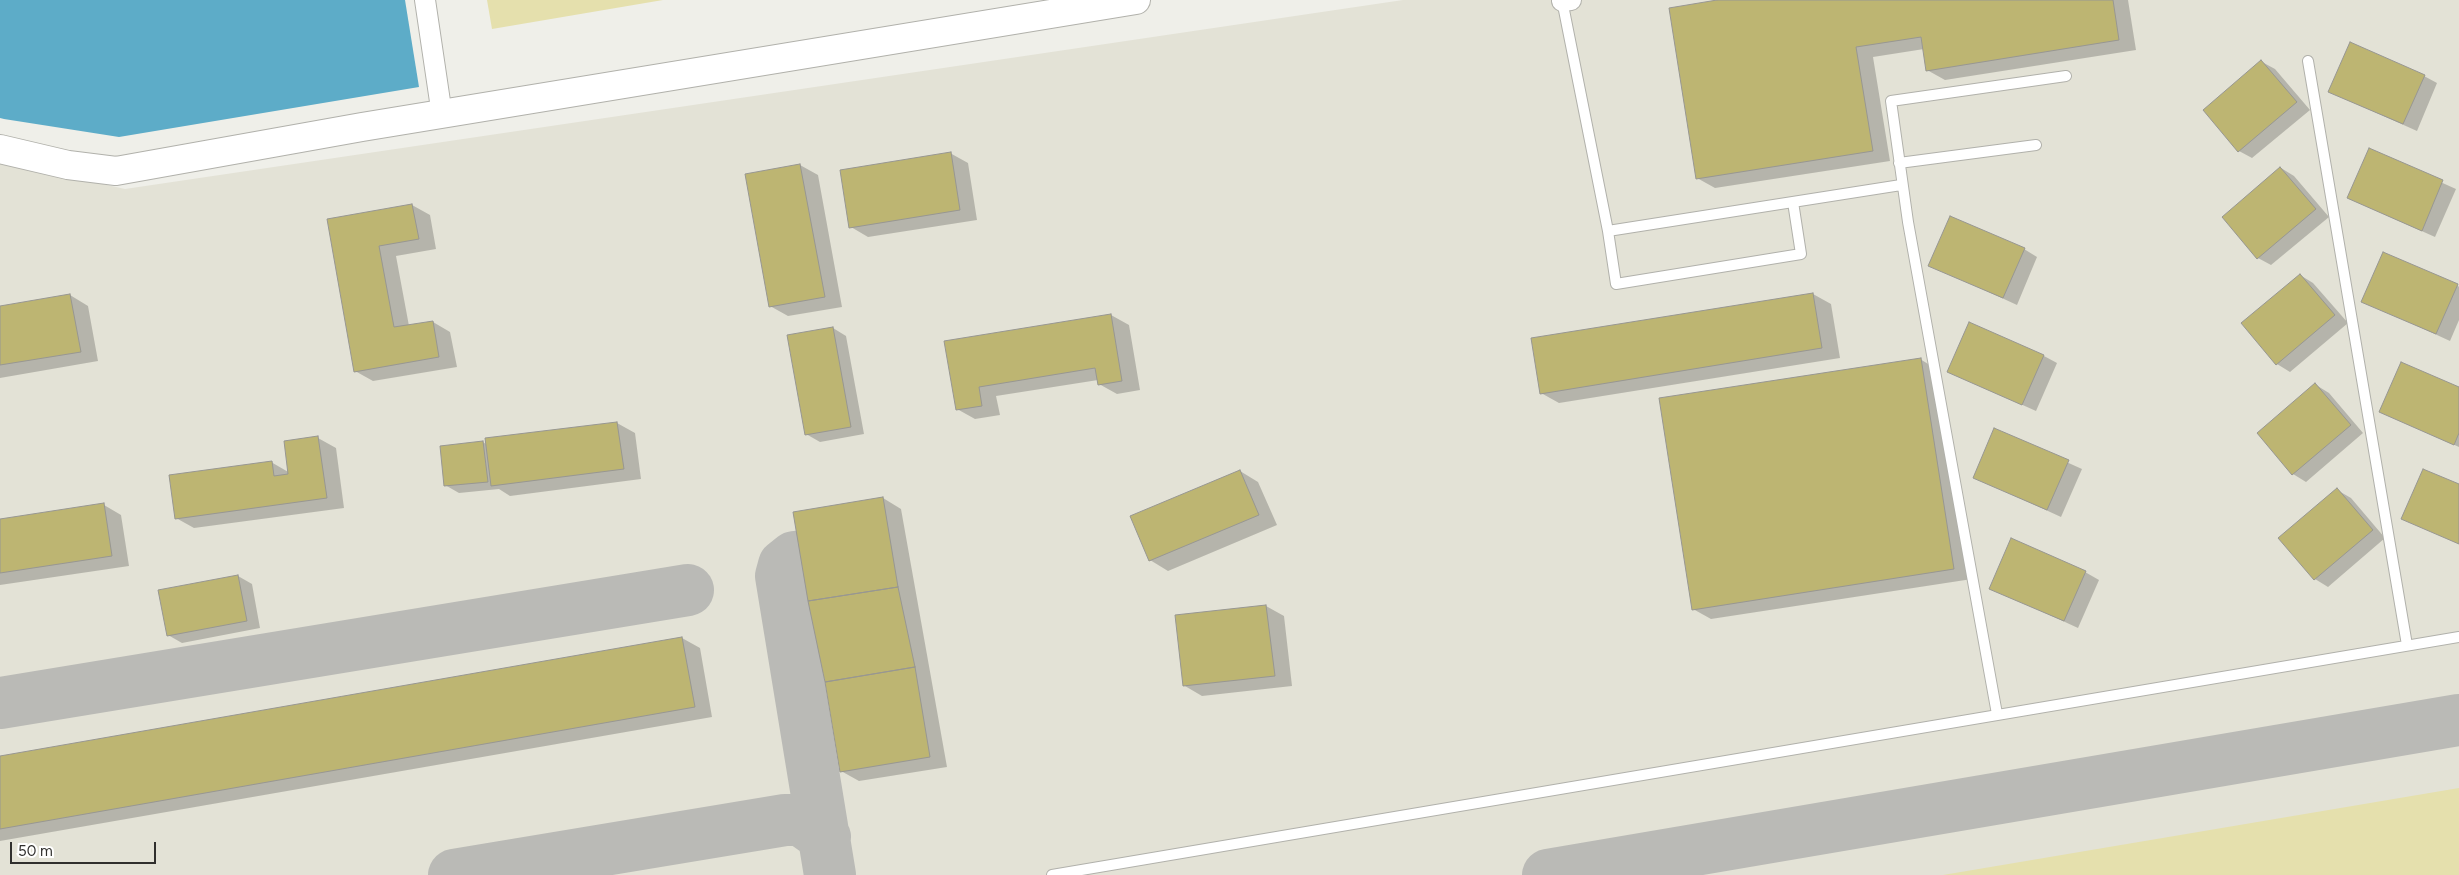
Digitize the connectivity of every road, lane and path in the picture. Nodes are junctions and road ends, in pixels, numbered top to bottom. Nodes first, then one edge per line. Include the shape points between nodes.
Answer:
1 (425, 0) edge
2 (1136, 0) edge
3 (1565, 0) edge
4 (2308, 60) dead end
5 (2066, 76) dead end
6 (442, 115) junction
7 (2036, 144) dead end
8 (0, 149) edge
9 (1899, 164) junction
10 (1902, 185) junction
11 (1793, 202) junction
12 (1608, 231) junction
13 (2459, 636) edge
14 (2407, 645) junction
15 (1997, 714) junction
16 (1052, 875) edge

1 - 6 street
2 - 6 street
3 - 12 lane
4 - 14 lane
5 - 9 lane via 1891,101
6 - 8 street via 116,170 68,165
7 - 9 lane
9 - 10 lane
10 - 11 lane
10 - 15 lane
11 - 12 lane
11 - 12 lane via 1801,254 1616,284
13 - 14 lane
14 - 15 lane
15 - 16 lane

